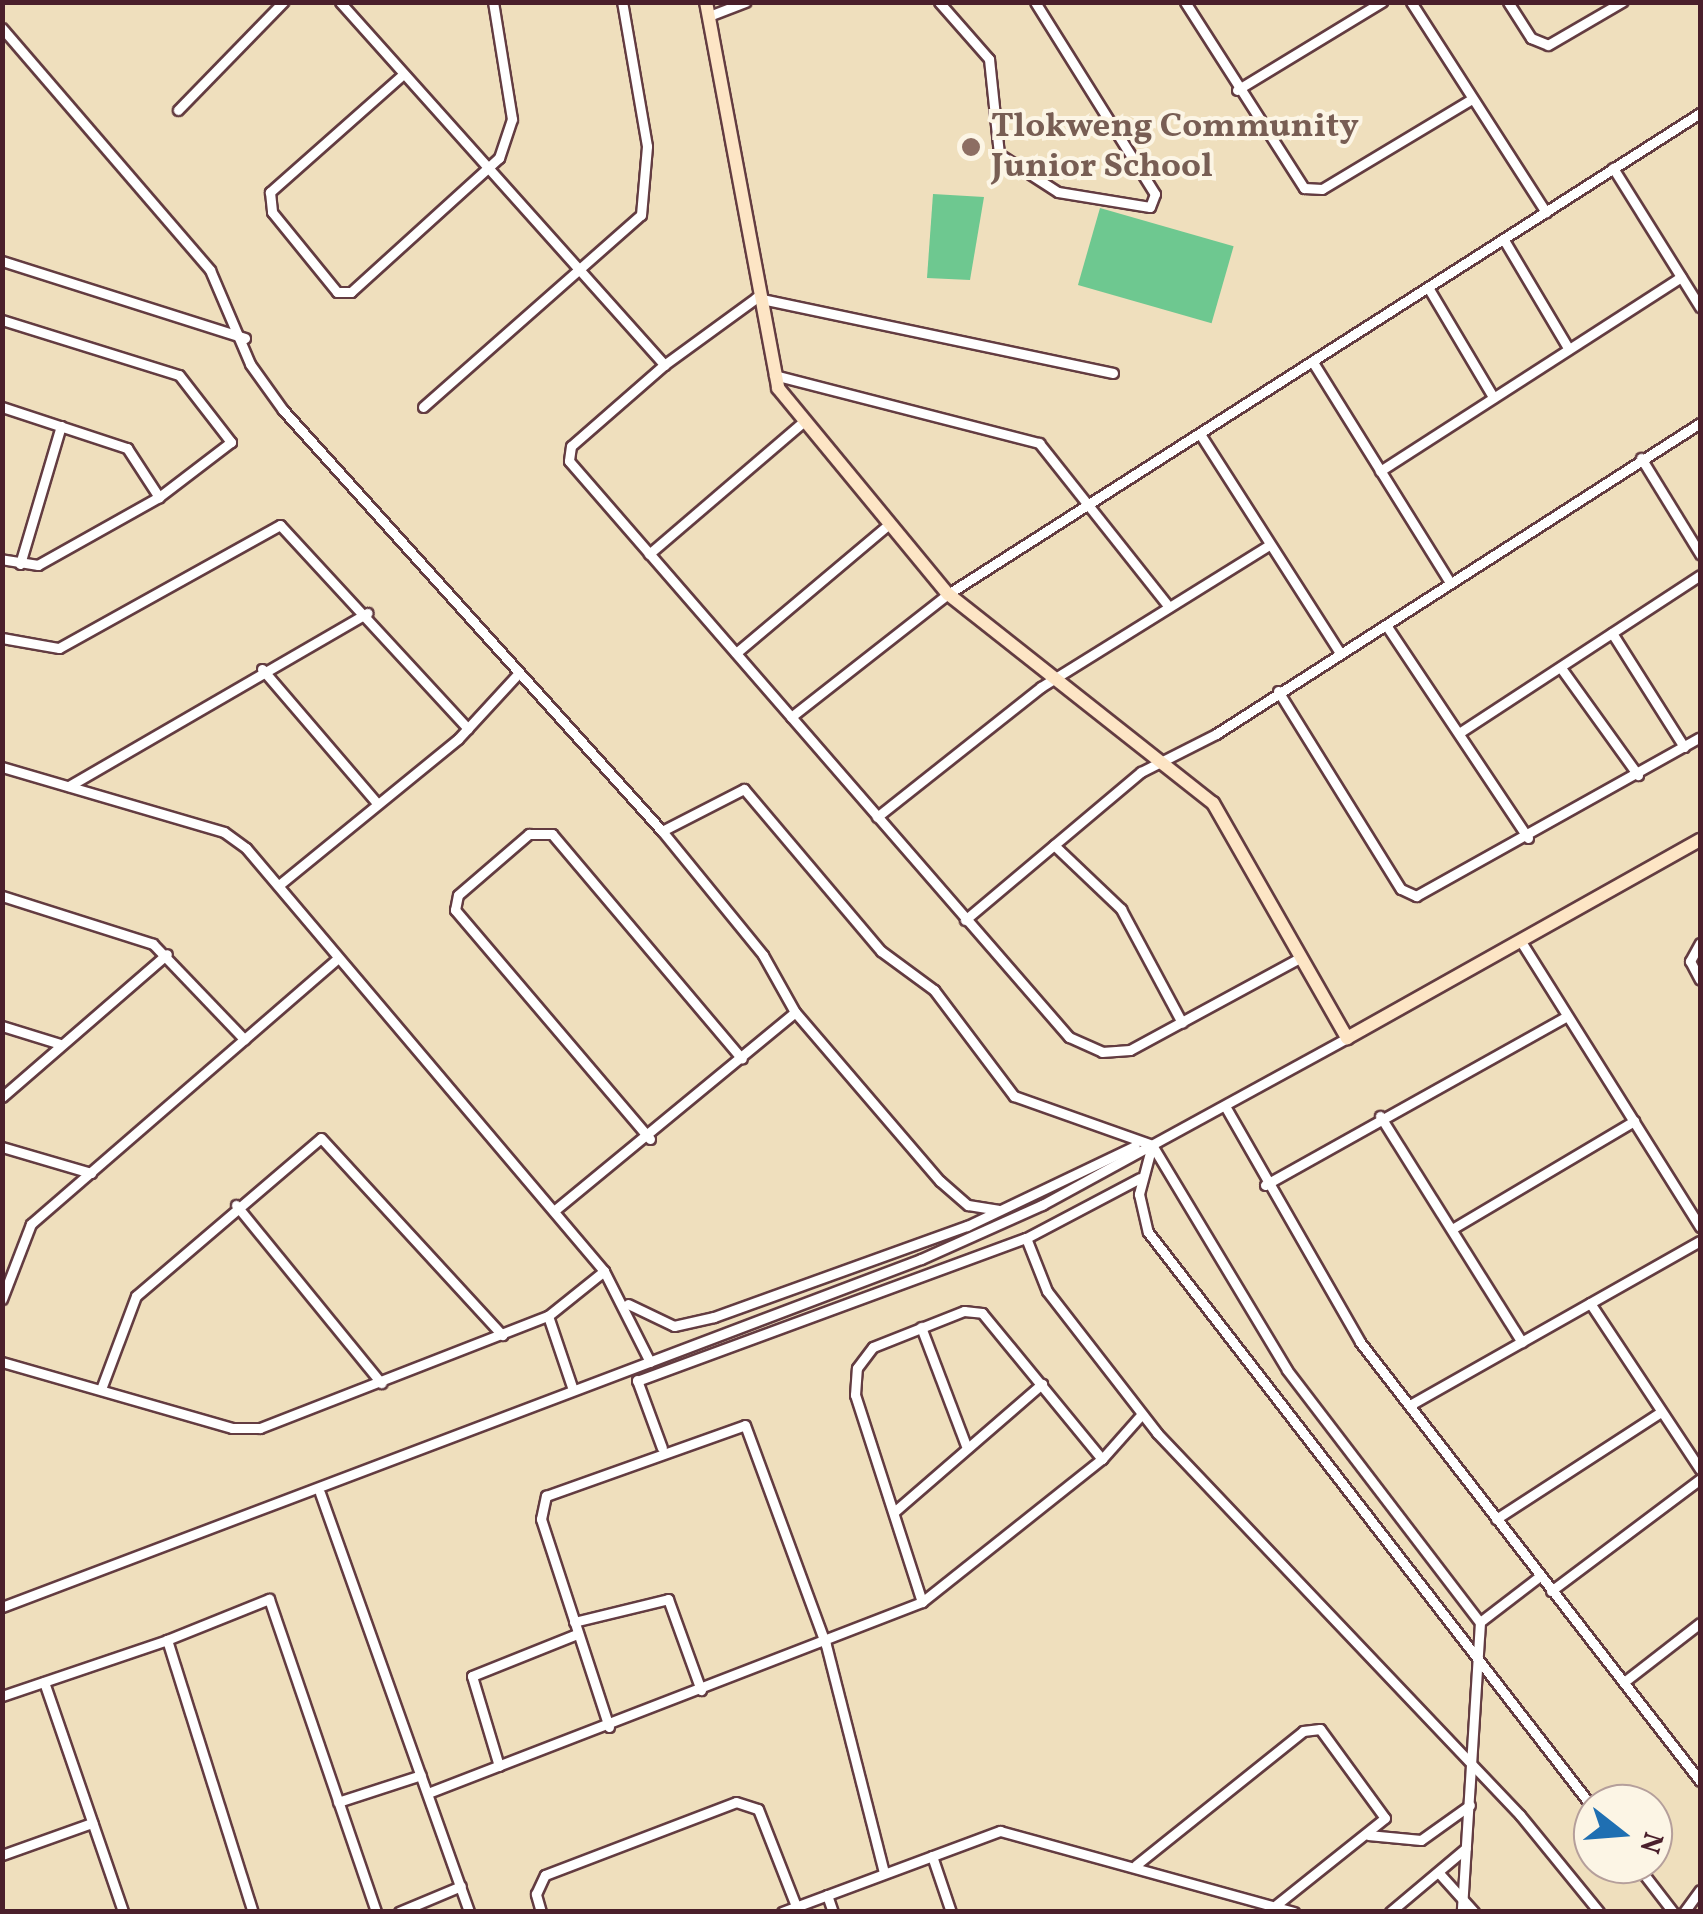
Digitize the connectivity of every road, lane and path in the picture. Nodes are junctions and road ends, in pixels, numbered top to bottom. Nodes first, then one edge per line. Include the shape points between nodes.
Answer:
1 (283, 2) edge
2 (340, 2) edge
3 (493, 2) edge
4 (622, 2) edge
5 (745, 2) edge
6 (939, 2) edge
7 (1034, 2) edge
8 (1185, 2) edge
9 (1382, 2) edge
10 (1411, 2) edge
11 (1508, 2) edge
12 (1622, 2) edge
13 (707, 9) edge
14 (2, 28) edge
15 (400, 77) junction
16 (1237, 90) junction
17 (1472, 99) junction
18 (178, 110) dead end
19 (1700, 113) edge
20 (1613, 168) junction
21 (489, 172) junction
22 (1546, 212) junction
23 (1504, 240) junction
24 (2, 261) edge
25 (577, 271) junction
26 (1681, 278) junction
27 (1429, 289) junction
28 (756, 298) junction
29 (1700, 307) edge
30 (2, 320) edge
31 (245, 338) junction
32 (1568, 348) junction
33 (1314, 364) junction
34 (664, 365) junction
35 (1113, 373) dead end
36 (772, 375) junction
37 (1493, 398) junction
38 (2, 406) edge
39 (423, 406) dead end
40 (804, 422) junction
41 (1700, 423) edge
42 (61, 426) junction
43 (1200, 434) junction
44 (1641, 458) junction
45 (1380, 471) junction
46 (159, 497) junction
47 (1093, 502) junction
48 (889, 524) junction
49 (1269, 545) junction
50 (649, 554) junction
51 (1700, 554) edge
52 (2, 559) edge
53 (20, 564) junction
54 (1700, 576) edge
55 (1450, 581) junction
56 (948, 594) junction
57 (1169, 607) junction
58 (367, 613) junction
59 (1386, 624) junction
60 (1612, 633) junction
61 (2, 638) edge
62 (1339, 652) junction
63 (736, 653) junction
64 (1561, 668) junction
65 (262, 669) junction
66 (516, 676) junction
67 (1054, 679) junction
68 (1278, 691) junction
69 (791, 716) junction
70 (468, 728) junction
71 (1460, 733) junction
72 (1700, 736) edge
73 (1684, 746) junction
74 (1164, 759) junction
75 (2, 767) edge
76 (1638, 775) junction
77 (69, 786) junction
78 (377, 803) junction
79 (878, 818) junction
80 (662, 831) junction
81 (1528, 838) junction
82 (1700, 840) edge
83 (1054, 845) junction
84 (279, 885) junction
85 (2, 896) edge
86 (965, 920) junction
87 (1520, 940) junction
88 (1700, 942) edge
89 (168, 954) junction
90 (1301, 957) junction
91 (337, 959) junction
92 (1700, 980) edge
93 (795, 1012) junction
94 (1566, 1017) junction
95 (1182, 1024) junction
96 (2, 1026) edge
97 (1346, 1038) junction
98 (244, 1039) junction
99 (60, 1044) junction
100 (742, 1059) junction
101 (2, 1097) edge
102 (1226, 1106) junction
103 (1380, 1116) junction
104 (1634, 1121) junction
105 (650, 1139) junction
106 (1149, 1146) junction
107 (2, 1147) edge
108 (91, 1173) junction
109 (1140, 1178) junction
110 (1264, 1185) junction
111 (236, 1205) junction
112 (555, 1210) junction
113 (998, 1210) junction
114 (1700, 1228) edge
115 (1452, 1229) junction
116 (1026, 1238) junction
117 (1700, 1241) edge
118 (604, 1271) junction
119 (2, 1299) edge
120 (626, 1303) junction
121 (1590, 1303) junction
122 (548, 1316) junction
123 (921, 1328) junction
124 (502, 1335) junction
125 (1522, 1342) junction
126 (2, 1362) edge
127 (650, 1362) junction
128 (632, 1368) junction
129 (638, 1381) junction
130 (381, 1383) junction
131 (1042, 1384) junction
132 (100, 1389) junction
133 (573, 1390) junction
134 (1410, 1405) junction
135 (1661, 1412) junction
136 (1142, 1416) junction
137 (662, 1448) junction
138 (967, 1448) junction
139 (1102, 1459) junction
140 (1700, 1469) edge
141 (1700, 1479) edge
142 (320, 1493) junction
143 (894, 1512) junction
144 (1496, 1518) junction
145 (1540, 1576) junction
146 (1551, 1591) junction
147 (922, 1602) junction
148 (2, 1607) edge
149 (574, 1622) junction
150 (1480, 1622) junction
151 (1700, 1623) edge
152 (577, 1634) junction
153 (167, 1640) junction
154 (826, 1645) junction
155 (1478, 1658) junction
156 (44, 1682) junction
157 (1624, 1682) junction
158 (702, 1690) junction
159 (2, 1696) edge
160 (609, 1727) junction
161 (499, 1766) junction
162 (1473, 1769) junction
163 (421, 1775) junction
164 (1699, 1778) edge
165 (1575, 1784) edge
166 (428, 1794) junction
167 (338, 1802) junction
168 (1470, 1805) junction
169 (92, 1823) junction
170 (1368, 1835) junction
171 (1466, 1848) junction
172 (2, 1855) edge
173 (932, 1856) junction
174 (1136, 1865) junction
175 (884, 1872) junction
176 (1438, 1872) junction
177 (1652, 1884) edge
178 (460, 1886) junction
179 (1700, 1890) edge
180 (827, 1895) junction
181 (1462, 1898) junction
182 (1276, 1905) junction
183 (796, 1906) junction
184 (123, 1912) edge
185 (253, 1912) edge
186 (376, 1912) edge
187 (399, 1912) edge
188 (469, 1912) edge
189 (541, 1912) edge
190 (782, 1912) edge
191 (833, 1912) edge
192 (951, 1912) edge
193 (1294, 1912) edge
194 (1390, 1912) edge
195 (1462, 1912) edge
196 (1474, 1912) edge
197 (1599, 1912) edge
198 (1674, 1912) edge
199 (1684, 1912) edge

1 - 18 street
2 - 15 street
3 - 21 street via 512,119
4 - 25 street via 647,146 644,206
5 - 13 street
6 - 7 street via 989,59 1002,158 1058,192 1150,208 1155,194
8 - 16 street
9 - 16 street
10 - 17 street
11 - 12 street via 1531,38 1548,45
13 - 28 street
14 - 31 street via 210,270
15 - 21 street
15 - 21 street via 270,192 272,212 333,290 351,292
16 - 17 street via 1298,184 1316,190
17 - 22 street
19 - 20 street
20 - 22 street
20 - 26 street
21 - 25 street
22 - 23 street
23 - 27 street
23 - 32 street
24 - 31 street
25 - 34 street
25 - 39 street
26 - 29 street
26 - 32 street
27 - 33 street
27 - 37 street
28 - 34 street
28 - 35 street
28 - 36 street
30 - 46 street via 182,377 231,442
31 - 66 street via 250,364 283,410
32 - 37 street
33 - 43 street
33 - 45 street
34 - 50 street via 568,456
36 - 40 street
36 - 47 street via 1031,439
37 - 45 street
38 - 42 street
40 - 48 street
40 - 50 street
41 - 44 street
42 - 46 street via 128,448
42 - 53 street
43 - 47 street
43 - 49 street
44 - 51 street
44 - 55 street
45 - 55 street
46 - 53 street via 38,565
47 - 56 street
47 - 57 street
48 - 56 street
48 - 63 street
49 - 57 street
49 - 62 street
50 - 63 street
52 - 53 street
54 - 60 street
55 - 59 street
56 - 67 street
56 - 69 street
57 - 67 street
58 - 61 street via 280,525 64,646
58 - 65 street
58 - 70 street
59 - 62 street
59 - 71 street
60 - 64 street
60 - 73 street
62 - 68 street
63 - 69 street
64 - 71 street
64 - 76 street
65 - 77 street
65 - 78 street
66 - 70 street
66 - 80 street
67 - 74 street
67 - 79 street
68 - 74 street
68 - 81 street via 1405,892 1422,896
69 - 79 street
70 - 78 street
71 - 81 street
72 - 73 street
73 - 76 street
74 - 83 street
74 - 90 street via 1213,804
75 - 77 street
76 - 81 street
77 - 84 street via 224,832
78 - 84 street
79 - 86 street
80 - 93 street via 762,955
80 - 106 street via 744,788 881,951 934,990 1014,1096
82 - 87 street
83 - 86 street
83 - 95 street via 1122,909
84 - 91 street
85 - 89 street
86 - 95 street via 1084,1046 1130,1050
87 - 94 street
87 - 97 street
88 - 92 street via 1690,962
89 - 98 street
89 - 99 street
90 - 95 street
90 - 97 street
91 - 98 street
91 - 112 street
93 - 100 street
93 - 113 street via 947,1188 968,1206
94 - 103 street
94 - 104 street
96 - 99 street
97 - 102 street
98 - 108 street
99 - 101 street
100 - 105 street
100 - 105 street via 552,834 530,834 458,896 455,910
102 - 106 street
102 - 110 street
103 - 110 street
103 - 115 street
104 - 114 street
104 - 115 street
105 - 112 street
106 - 109 street
106 - 113 street via 1110,1151
106 - 127 street via 972,1238
106 - 150 street via 1287,1370
107 - 108 street
108 - 119 street via 26,1230
109 - 116 street
109 - 155 street via 1148,1232
110 - 134 street via 1360,1342
111 - 124 street via 328,1139
111 - 130 street
111 - 132 street via 136,1296
112 - 118 street
113 - 120 street via 684,1326
115 - 125 street
116 - 129 street
116 - 136 street via 1047,1291
117 - 121 street
118 - 120 street
118 - 122 street
120 - 127 street
121 - 125 street
121 - 135 street
122 - 124 street
122 - 133 street
123 - 131 street via 982,1313
123 - 138 street
123 - 143 street via 873,1347 854,1382
124 - 130 street
125 - 134 street
126 - 132 street
127 - 128 street
128 - 129 street
128 - 133 street
129 - 137 street
130 - 132 street via 242,1429
131 - 138 street
131 - 139 street
133 - 142 street
134 - 144 street
135 - 140 street
135 - 144 street
136 - 139 street
136 - 162 street
137 - 149 street via 546,1496 541,1520
137 - 154 street via 735,1424 752,1431
138 - 143 street
139 - 147 street
141 - 146 street
142 - 148 street
142 - 163 street
143 - 147 street
144 - 145 street
145 - 146 street
145 - 150 street
146 - 157 street
147 - 154 street
149 - 152 street
149 - 158 street via 664,1598
150 - 155 street
151 - 157 street
152 - 160 street
152 - 161 street via 472,1676
153 - 156 street
153 - 167 street via 269,1599
153 - 185 street
154 - 158 street
154 - 175 street
155 - 162 street
155 - 165 street
156 - 159 street
156 - 169 street
157 - 164 street
158 - 160 street
160 - 161 street
161 - 166 street
162 - 168 street
162 - 197 street
163 - 166 street
163 - 167 street
166 - 178 street
167 - 186 street
168 - 170 street via 1420,1840
168 - 171 street
169 - 172 street
169 - 184 street
170 - 174 street via 1384,1808 1326,1732 1308,1728
170 - 182 street
171 - 176 street
171 - 181 street
173 - 174 street via 1000,1830
173 - 175 street
173 - 192 street
174 - 182 street
175 - 180 street
176 - 181 street
176 - 194 street
177 - 198 street
178 - 187 street
178 - 188 street
179 - 199 street
180 - 183 street
180 - 191 street
181 - 195 street
181 - 196 street
182 - 193 street
183 - 189 street via 758,1809 736,1802 546,1875 536,1894
183 - 190 street

